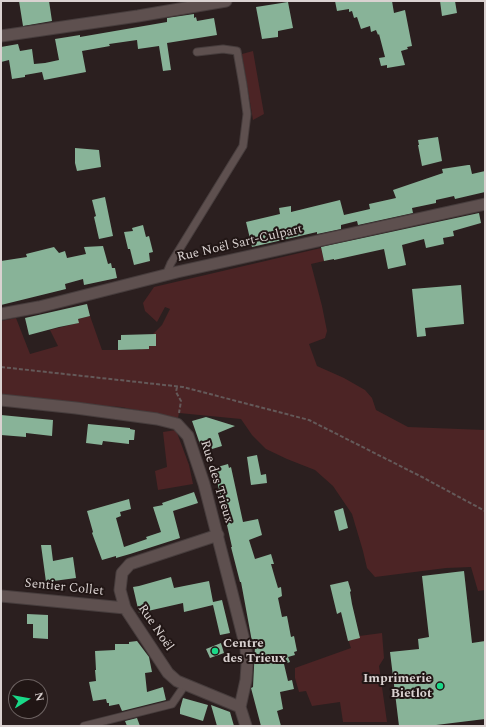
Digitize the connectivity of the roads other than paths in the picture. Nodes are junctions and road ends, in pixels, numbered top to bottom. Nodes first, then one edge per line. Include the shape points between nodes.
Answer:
1 (226, 1) edge
2 (1, 36) edge
3 (197, 52) dead end
4 (485, 204) edge
5 (166, 275) junction
6 (1, 314) edge
7 (1, 400) edge
8 (218, 535) junction
9 (1, 596) edge
10 (125, 608) junction
11 (185, 685) junction
12 (240, 707) junction
13 (84, 726) edge
14 (246, 726) edge

1 - 2 street
3 - 5 lane via 223,49 237,51 247,114 242,146
4 - 5 street, Rue Noël Sart-Culpart
5 - 6 street, Rue Noël Sart-Culpart
7 - 8 street, Rue des Trieux via 157,419 177,424 188,436
8 - 10 street, Rue Noël via 130,564 122,573 120,590
8 - 12 street, Rue des Trieux via 246,648 246,680
9 - 10 street, Sentier Collet
10 - 11 street, Rue Noël via 168,673
11 - 12 street, Rue Noël
11 - 13 lane via 172,704
12 - 14 street

